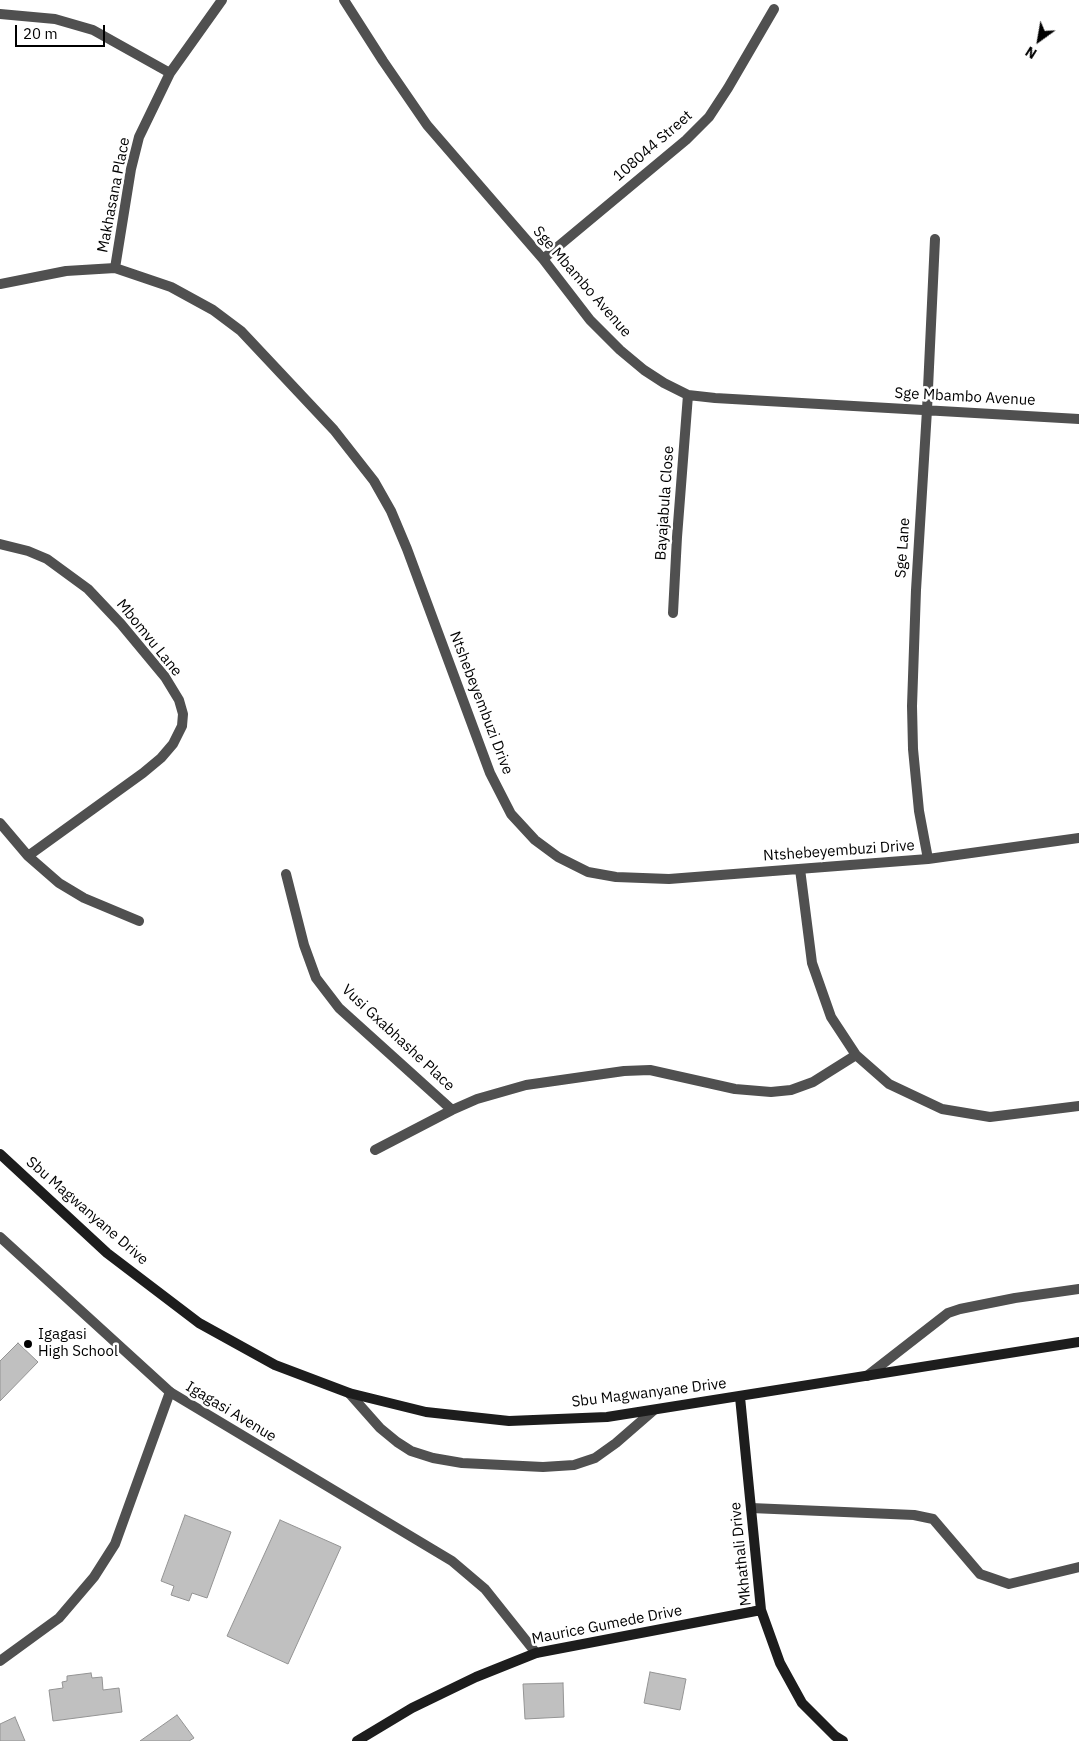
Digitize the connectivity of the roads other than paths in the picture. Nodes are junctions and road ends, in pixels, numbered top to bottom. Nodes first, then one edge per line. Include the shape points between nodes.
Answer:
1 (222, 0) edge
2 (344, 0) edge
3 (774, 9) dead end
4 (0, 14) edge
5 (170, 74) junction
6 (935, 239) dead end
7 (543, 260) junction
8 (115, 268) junction
9 (0, 284) edge
10 (688, 395) junction
11 (927, 410) junction
12 (1079, 419) edge
13 (0, 544) edge
14 (674, 613) dead end
15 (0, 823) edge
16 (1079, 838) edge
17 (28, 856) junction
18 (928, 859) junction
19 (800, 869) junction
20 (286, 874) dead end
21 (139, 921) dead end
22 (856, 1056) junction
23 (1079, 1106) edge
24 (452, 1110) junction
25 (375, 1150) dead end
26 (0, 1154) edge
27 (0, 1237) edge
28 (1079, 1289) edge
29 (1079, 1342) edge
30 (867, 1376) junction
31 (170, 1392) junction
32 (349, 1393) junction
33 (740, 1397) junction
34 (654, 1410) junction
35 (751, 1508) junction
36 (1079, 1567) edge
37 (761, 1610) junction
38 (536, 1653) junction
39 (0, 1661) edge
40 (357, 1741) edge
41 (843, 1741) edge

1 - 5 street, Makhasana Place
2 - 7 street, Sge Mbambo Avenue via 427,125
3 - 7 street, 108044 Street via 709,117
4 - 5 street via 55,19 93,30
5 - 8 street, Makhasana Place via 139,137
6 - 11 street, Sge Lane
7 - 10 street, Sge Mbambo Avenue via 590,320 620,350 644,370
8 - 9 street, Ntshebeyembuzi Drive via 66,271
8 - 19 street, Ntshebeyembuzi Drive via 171,286 241,331 334,430 374,481 407,548 490,773 511,814 535,840 558,857 588,872 616,876 669,879
10 - 11 street, Sge Mbambo Avenue
10 - 14 street, Bayajabula Close
11 - 12 street, Sge Mbambo Avenue
11 - 18 street, Sge Lane via 916,590 912,749
13 - 17 street, Mbomvu Lane via 47,559 88,589 164,677 179,700 183,714 182,726 161,758
15 - 17 street
16 - 18 street, Ntshebeyembuzi Drive
17 - 21 street via 59,883 84,898
18 - 19 street, Ntshebeyembuzi Drive
19 - 22 street via 812,963 831,1017
20 - 24 street, Vusi Gxabhashe Place via 316,978 340,1008
22 - 23 street via 889,1084 942,1109 990,1117
22 - 24 street, Vusi Gxabhashe Place via 813,1082 791,1090 735,1090 650,1070 624,1071 526,1085
24 - 25 street, Vusi Gxabhashe Place
26 - 32 main road, Sbu Magwanyane Drive via 107,1253 199,1323 275,1365
27 - 31 street
28 - 30 street via 1015,1298 948,1313
29 - 30 main road, Sbu Magwanyane Drive
30 - 33 main road, Sbu Magwanyane Drive
31 - 38 street, Igagasi Avenue via 452,1561 485,1589
31 - 39 street, Igagasi Avenue via 115,1544 94,1577 59,1618
32 - 34 main road, Sbu Magwanyane Drive via 426,1412 509,1421 607,1417
32 - 34 street via 396,1442 433,1458 480,1464 574,1465 594,1458 616,1443
33 - 34 main road, Sbu Magwanyane Drive
33 - 35 main road, Mkhathali Drive
35 - 36 street via 933,1518 980,1574 1009,1584
35 - 37 main road, Mkhathali Drive
37 - 38 main road, Maurice Gumede Drive
37 - 41 main road, Mkhathali Drive via 780,1663 802,1704
38 - 40 main road, Maurice Gumede Drive via 412,1708

